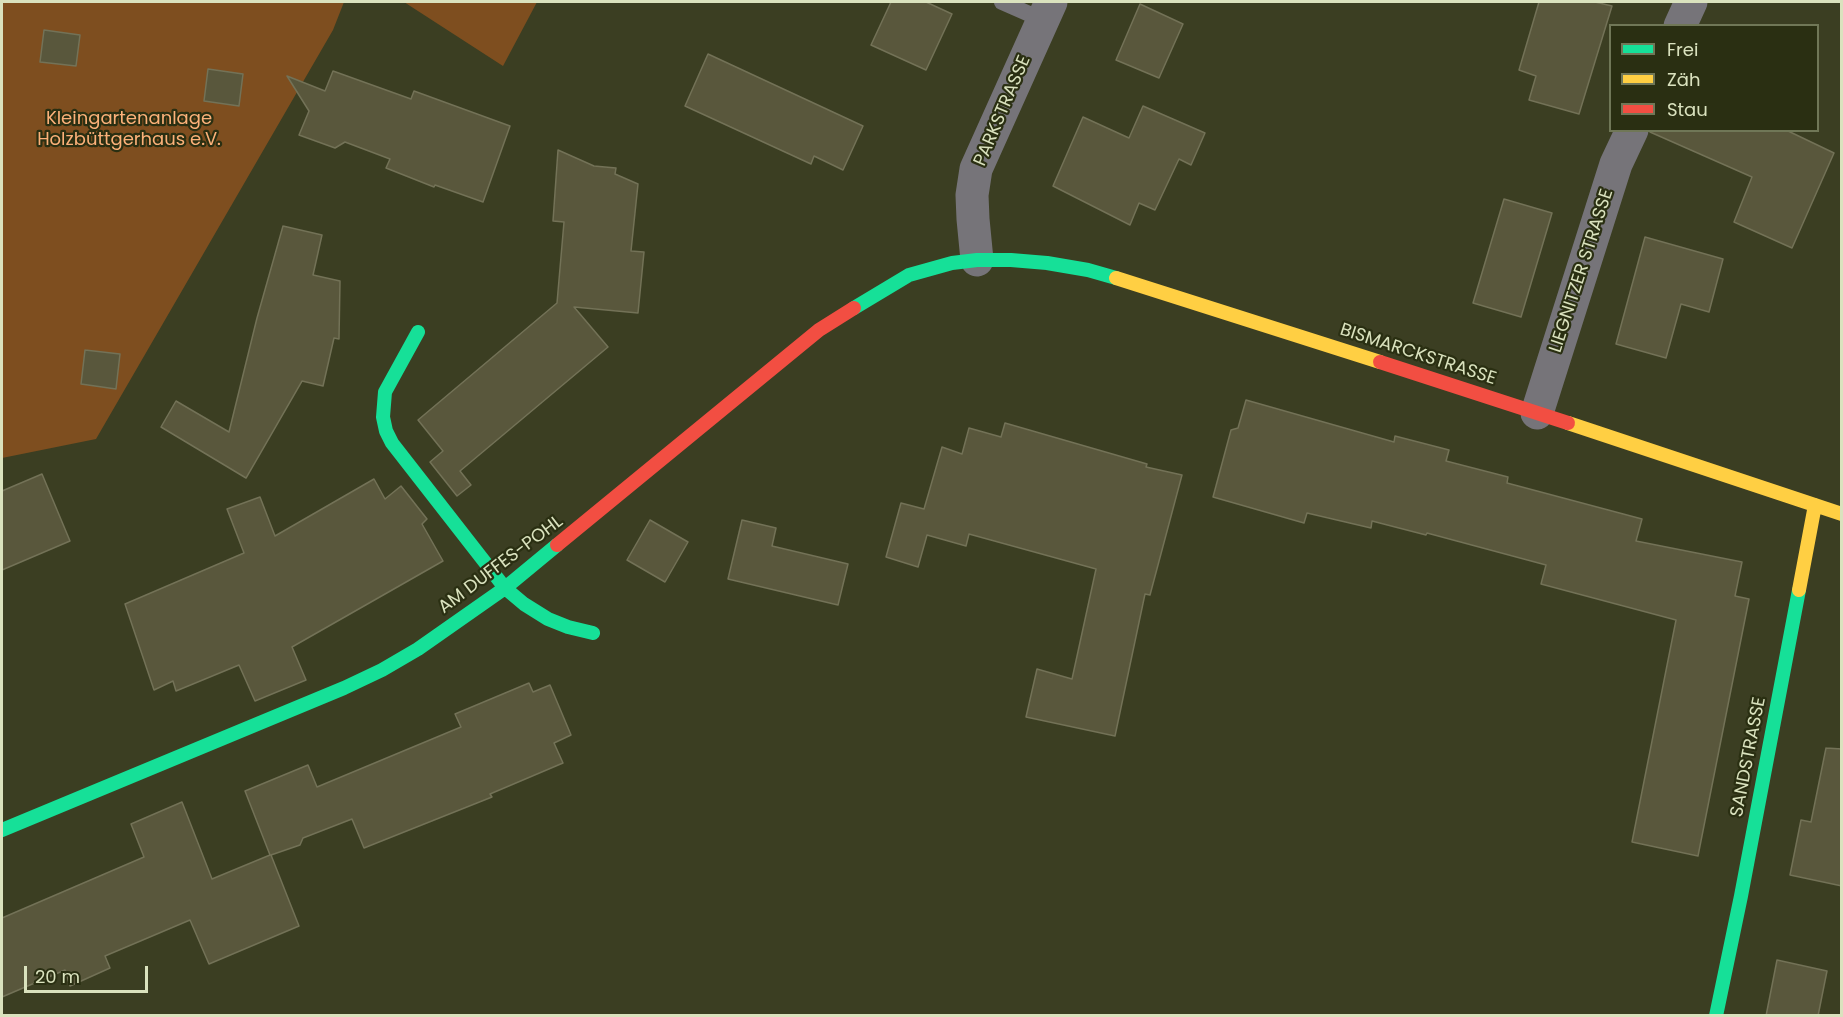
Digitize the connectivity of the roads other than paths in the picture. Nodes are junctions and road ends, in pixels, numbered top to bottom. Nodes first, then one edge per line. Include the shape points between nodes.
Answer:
1 (1002, 2) edge
2 (1691, 2) edge
3 (1047, 11) edge
4 (1681, 24) edge
5 (1631, 132) edge
6 (977, 260) junction
7 (418, 332) dead end
8 (1538, 413) junction
9 (1815, 505) junction
10 (1842, 514) edge
11 (505, 588) junction
12 (593, 633) dead end
13 (2, 830) edge
14 (1716, 1016) edge

1 - 3 lane
2 - 4 street
3 - 6 street, PARKSTRASSE via 976,169 972,195
5 - 8 street, LIEGNITZER STRASSE via 1616,164
6 - 8 street, BISMARCKSTRASSE via 1047,263 1088,270
6 - 11 street, AM DUFFES-POHL via 909,275 819,330
7 - 11 street via 385,392 386,431
8 - 9 street, BISMARCKSTRASSE
9 - 10 street, BISMARCKSTRASSE
9 - 14 street, SANDSTRASSE
11 - 12 street via 548,619
11 - 13 street, AM DUFFES-POHL via 418,648 354,684

